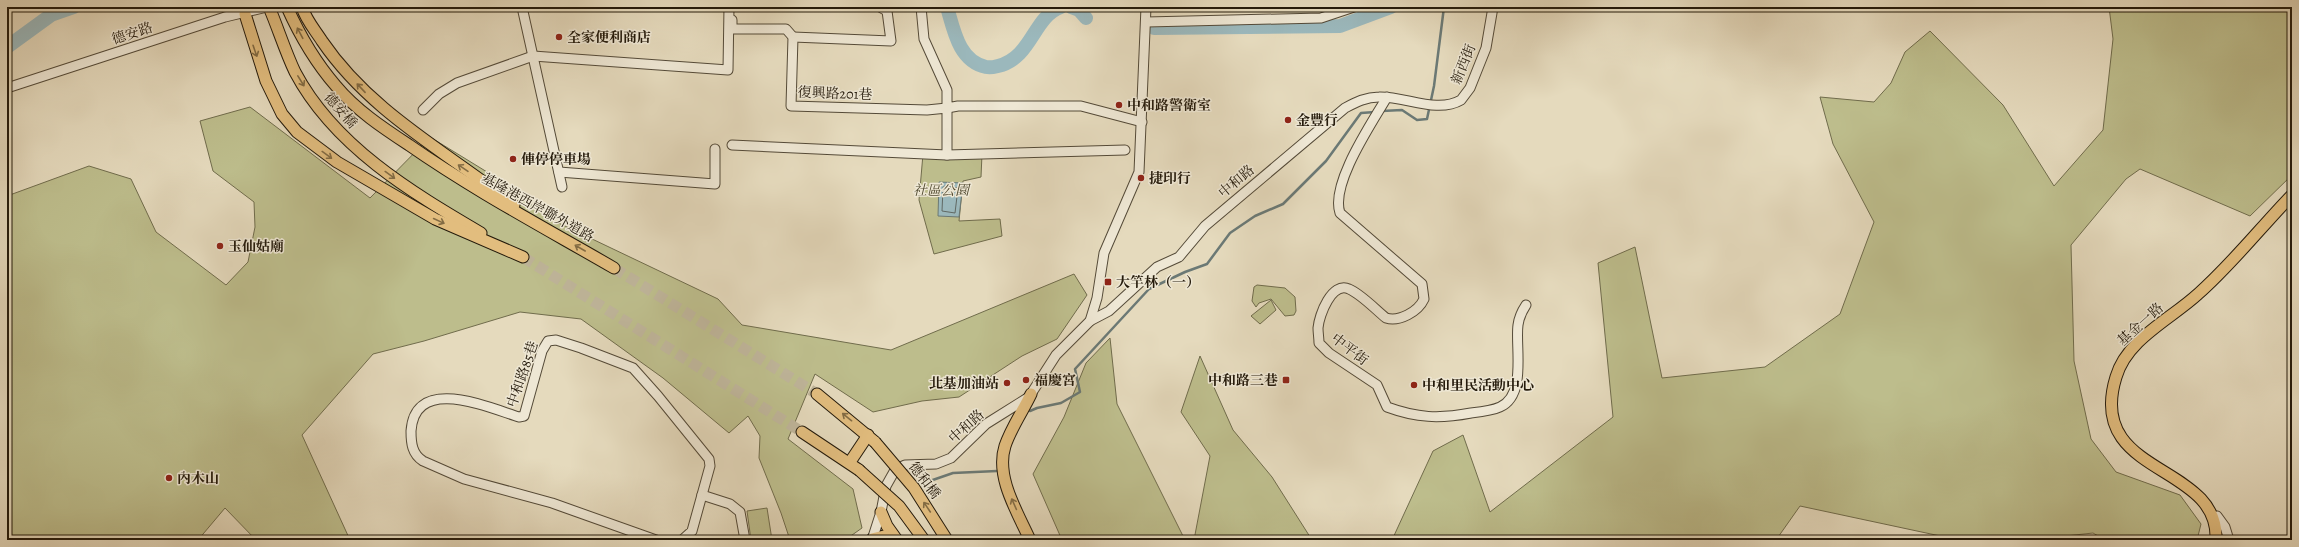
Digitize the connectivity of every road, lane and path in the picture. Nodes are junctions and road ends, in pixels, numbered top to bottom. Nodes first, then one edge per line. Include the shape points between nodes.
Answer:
1 (268, 7) edge
2 (287, 7) edge
3 (302, 7) edge
4 (522, 7) edge
5 (729, 7) edge
6 (732, 7) edge
7 (880, 7) edge
8 (920, 7) edge
9 (1146, 7) edge
10 (1354, 7) edge
11 (1493, 7) edge
12 (245, 14) junction
13 (1146, 22) junction
14 (793, 37) junction
15 (533, 56) junction
16 (7, 88) edge
17 (1387, 96) junction
18 (1360, 100) junction
19 (1416, 101) joint
20 (947, 108) junction
21 (423, 110) dead end
22 (1375, 115) junction
23 (1142, 122) junction
24 (732, 145) dead end
25 (715, 149) dead end
26 (1125, 150) dead end
27 (947, 155) junction
28 (559, 172) junction
29 (449, 173) joint
30 (562, 187) dead end
31 (2292, 195) edge
32 (539, 225) junction
33 (614, 268) tunnel mouth
34 (1097, 298) junction
35 (1526, 305) dead end
36 (1110, 311) junction
37 (1090, 321) junction
38 (817, 394) tunnel mouth
39 (1031, 394) junction
40 (1016, 406) junction
41 (1018, 420) junction
42 (802, 432) tunnel mouth
43 (871, 439) junction
44 (850, 462) junction
45 (702, 495) junction
46 (2203, 503) junction
47 (881, 512) junction
48 (2217, 516) junction
49 (656, 540) edge
50 (682, 540) edge
51 (745, 540) edge
52 (872, 540) edge
53 (896, 540) edge
54 (924, 540) edge
55 (947, 540) edge
56 (1030, 540) edge
57 (2216, 540) edge
58 (2224, 540) edge
59 (2229, 540) edge

1 - 12 street, 德安路
1 - 12 main road, 德安橋 via 295,72 317,106 354,146 428,202 523,257 435,220 337,162 297,132 282,114 266,82
29 -> 2 main road, 德安橋 via 360,109 337,87 314,58
32 -> 3 main road via 374,102 327,48 304,15
4 - 15 street
5 - 15 street via 728,70
6 - 14 street via 732,30 786,29
7 - 14 street via 887,11 890,41
8 - 20 street via 924,39 947,90
9 - 13 street, 中和路
10 - 13 street via 1321,18
11 - 19 street, 新西街 via 1486,48 1464,98 1453,104
12 - 16 street, 德安路 via 225,17
13 - 23 street, 中和路
14 - 20 street, 復興路201巷 via 791,106 927,110
15 - 21 street via 457,83 439,94
15 - 28 street
17 - 18 street, 中和路
17 - 19 street, 中和路
17 - 22 street, 中平街
18 - 22 street via 1368,102
18 - 36 street, 中和路 via 1339,113 1205,226 1179,257 1157,267
20 - 23 street, 復興路201巷 via 1081,106
20 - 27 street
22 - 35 street, 中平街 via 1352,157 1337,205 1340,213 1422,284 1424,299 1413,312 1393,320 1386,318 1349,288 1340,288 1333,293 1323,308 1318,327 1319,343 1329,353 1377,386 1387,406 1405,414 1426,418 1465,414 1501,407 1512,396 1519,358 1518,322
23 - 34 street, 中和路 via 1139,172 1104,253
24 - 27 street
25 - 28 street via 715,184
26 - 27 street
28 - 30 street
29 - 32 main road, 基隆港西岸聯外道路
31 - 46 main road, 基金一路 via 2199,294 2128,353 2116,376 2111,394 2112,419 2126,445 2176,478
33 -> 32 main road, 基隆港西岸聯外道路
34 - 36 street via 1100,309
34 - 37 street, 中和路
36 - 37 street, 中和路
37 - 39 street, 中和路 via 1056,355
43 -> 38 main road
39 - 40 street, 中和路
39 - 41 main road
40 - 41 main road via 1019,409
40 - 47 street, 中和路 via 986,424 951,458 936,464 905,465 896,470 886,486
56 -> 41 main road via 1009,492 1003,461 1005,447
42 - 44 main road
43 - 44 main road
55 -> 43 main road, 德和橋, bridge via 914,488
44 - 54 main road, bridge via 899,506
45 - 49 street, 中和路85巷 via 710,466 709,459 633,368 556,340 548,341 544,346 524,416 519,417 453,398 435,400 418,408 412,424 411,445 417,457 423,461 464,479 552,503
45 - 50 street, 中和路85巷 via 692,531
45 - 51 street via 730,504 740,512
46 - 48 main road, 基金一路
46 - 57 main road, 基金一路 via 2213,520
47 - 52 street, 中和路
47 - 53 main road
48 - 58 main road, 基金一路
48 - 59 street via 2225,527
52 - 53 main road via 884,536

